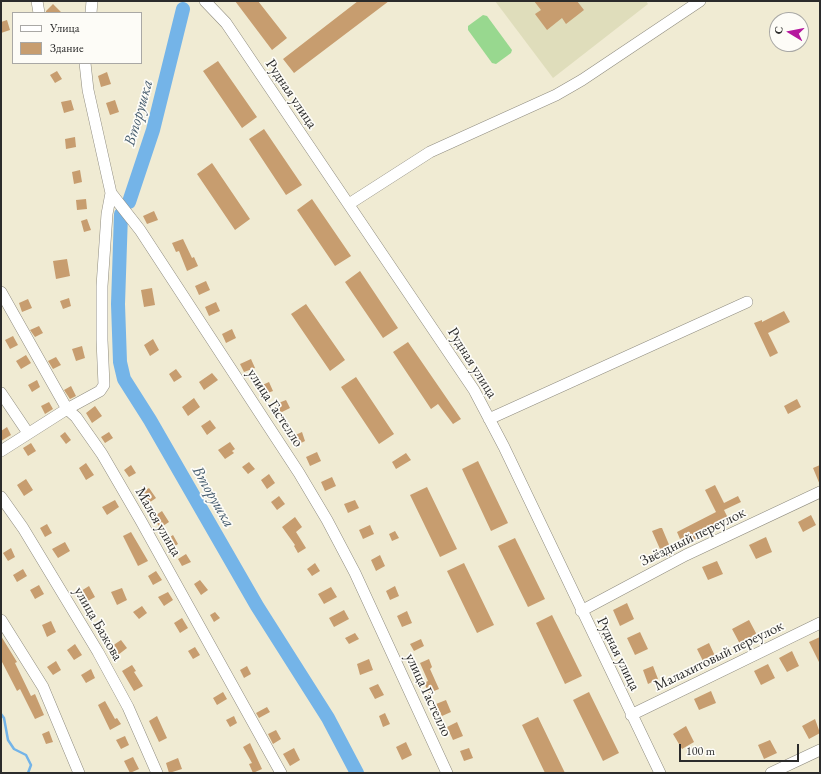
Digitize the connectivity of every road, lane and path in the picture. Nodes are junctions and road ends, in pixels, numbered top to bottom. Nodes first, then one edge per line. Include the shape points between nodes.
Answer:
1 (37, 1) edge
2 (92, 1) edge
3 (205, 1) edge
4 (700, 1) edge
5 (39, 12) edge
6 (91, 12) edge
7 (85, 64) edge
8 (111, 193) junction
9 (349, 204) junction
10 (1, 292) edge
11 (747, 302) dead end
12 (1, 393) edge
13 (67, 409) junction
14 (489, 419) junction
15 (28, 434) junction
16 (1, 451) edge
17 (820, 492) edge
18 (1, 497) edge
19 (581, 611) junction
20 (1, 620) edge
21 (820, 623) edge
22 (632, 715) junction
23 (820, 750) edge
24 (79, 773) edge
25 (157, 773) edge
26 (281, 773) edge
27 (447, 773) edge
28 (660, 773) edge
29 (771, 773) edge

1 - 5 street
2 - 6 street
3 - 9 street, Рудная улица via 226,23
4 - 9 street via 582,80 556,95 430,152
7 - 8 street, улица Гастелло via 88,90
8 - 13 street via 102,286 104,385 100,391
8 - 27 street, улица Гастелло via 144,236 327,520 355,573
9 - 14 street, Рудная улица via 474,390
10 - 13 street, Малея улица
11 - 14 street
12 - 15 street
13 - 15 street
13 - 26 street, Малея улица via 76,417 110,468
14 - 19 street, Рудная улица
15 - 16 street
17 - 19 street, Звёздный переулок via 686,555
18 - 25 street, улица Бажова via 23,528 98,652 128,707
19 - 22 street, Рудная улица
20 - 24 street via 43,687
21 - 22 street, Малахитовый переулок
22 - 28 street, Рудная улица
23 - 29 street

